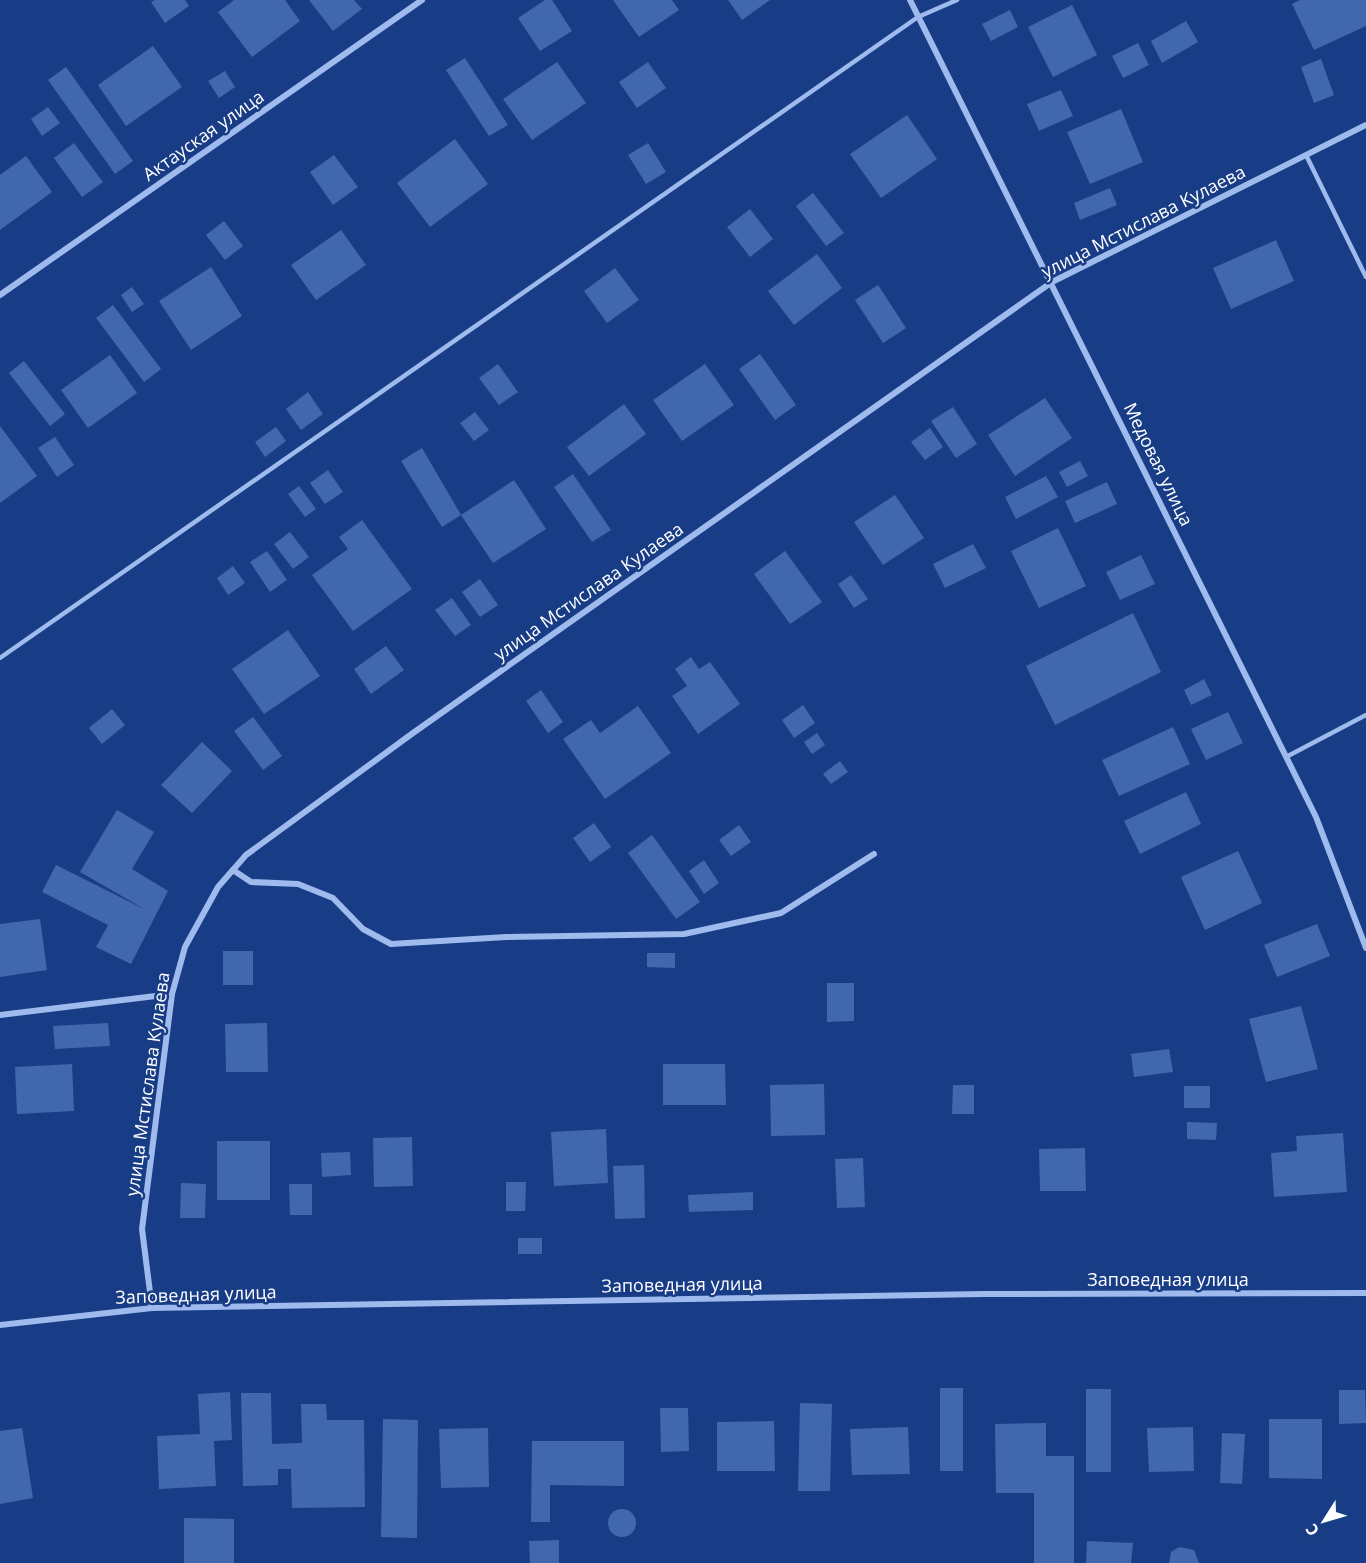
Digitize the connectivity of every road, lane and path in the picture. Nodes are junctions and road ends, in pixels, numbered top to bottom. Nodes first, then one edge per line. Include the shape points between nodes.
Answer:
1 (422, 0) edge
2 (910, 0) edge
3 (957, 0) edge
4 (918, 17) junction
5 (1366, 125) edge
6 (1305, 155) junction
7 (1366, 277) edge
8 (1052, 282) junction
9 (0, 295) edge
10 (0, 658) edge
11 (1366, 715) edge
12 (1286, 757) junction
13 (874, 854) dead end
14 (233, 870) junction
15 (1366, 948) edge
16 (172, 994) junction
17 (0, 1015) edge
18 (1366, 1293) edge
19 (152, 1308) junction
20 (0, 1325) edge

1 - 9 street, Актауская улица
2 - 4 street, Медовая улица
3 - 4 lane
4 - 8 street, Медовая улица
4 - 10 lane
5 - 6 street, улица Мстислава Кулаева
6 - 7 lane
6 - 8 street, улица Мстислава Кулаева
8 - 12 street, Медовая улица
8 - 14 street, улица Мстислава Кулаева via 423,726 246,855
11 - 12 lane
12 - 15 street, Медовая улица via 1316,817
13 - 14 street via 781,913 684,934 506,937 391,944 363,929 333,898 298,884 251,882
14 - 16 street, улица Мстислава Кулаева via 218,887 185,947
16 - 17 street
16 - 19 street, улица Мстислава Кулаева via 142,1229
18 - 19 street, Заповедная улица via 984,1294
19 - 20 street, Заповедная улица

